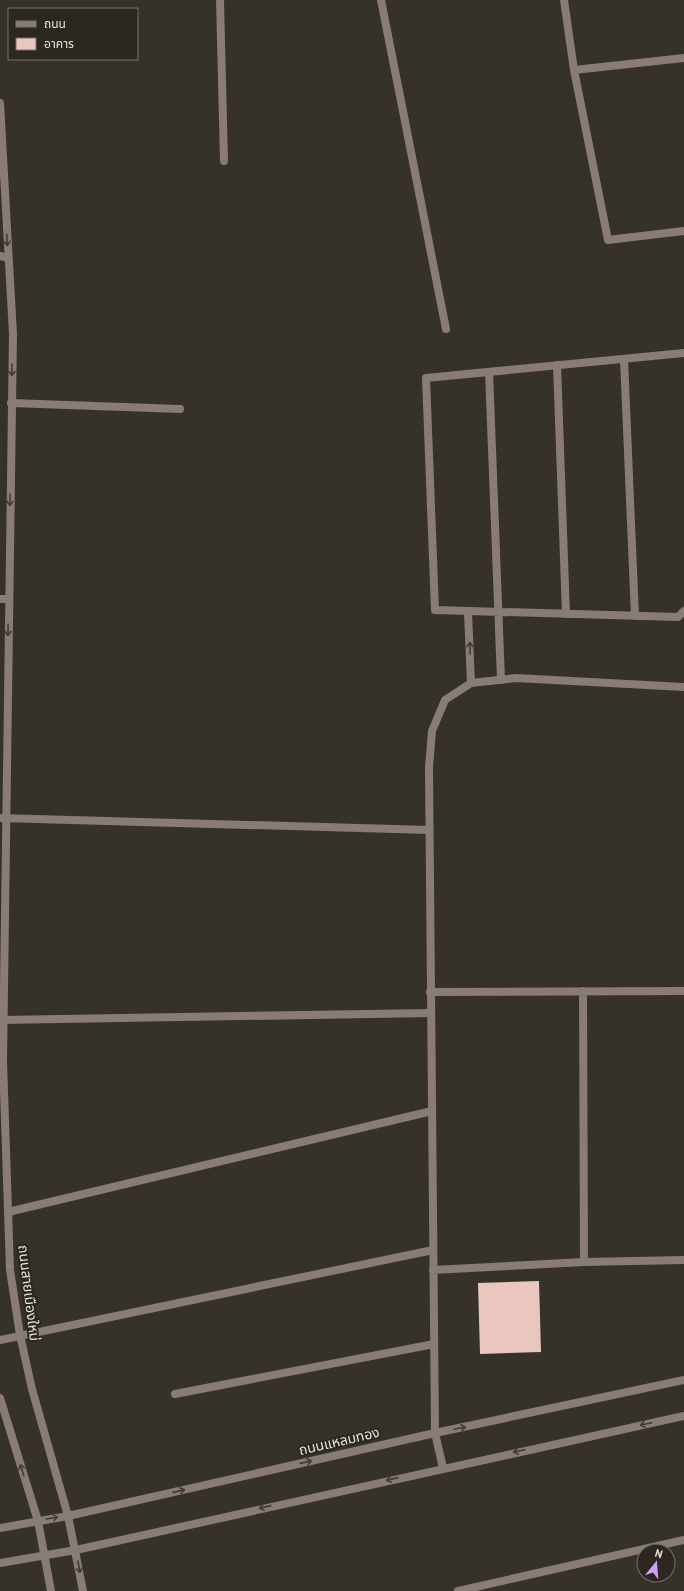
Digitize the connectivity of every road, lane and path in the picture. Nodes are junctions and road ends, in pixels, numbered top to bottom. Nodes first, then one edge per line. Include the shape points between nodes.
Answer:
1 (220, 0) edge
2 (381, 0) edge
3 (564, 0) edge
4 (684, 58) edge
5 (574, 70) junction
6 (0, 103) edge
7 (224, 160) dead end
8 (684, 231) edge
9 (4, 257) edge
10 (446, 329) dead end
11 (684, 353) edge
12 (624, 359) junction
13 (558, 365) junction
14 (489, 372) junction
15 (11, 403) junction
16 (180, 408) dead end
17 (4, 599) edge
18 (684, 611) edge
19 (468, 612) junction
20 (499, 612) junction
21 (566, 614) junction
22 (634, 616) junction
23 (501, 680) junction
24 (471, 683) junction
25 (684, 687) edge
26 (3, 818) edge
27 (429, 830) junction
28 (583, 991) junction
29 (684, 991) edge
30 (430, 992) junction
31 (431, 1013) junction
32 (2, 1020) edge
33 (432, 1111) junction
34 (8, 1212) junction
35 (433, 1250) junction
36 (684, 1260) edge
37 (584, 1262) junction
38 (433, 1270) junction
39 (20, 1335) junction
40 (0, 1340) edge
41 (434, 1344) junction
42 (684, 1380) edge
43 (175, 1394) dead end
44 (0, 1398) edge
45 (684, 1416) edge
46 (435, 1433) junction
47 (442, 1468) junction
48 (68, 1516) junction
49 (38, 1521) junction
50 (0, 1528) edge
51 (684, 1540) edge
52 (76, 1550) junction
53 (44, 1555) junction
54 (0, 1564) edge
55 (50, 1591) edge
56 (83, 1591) edge
57 (458, 1591) edge

1 - 7 street
2 - 10 street
3 - 5 street
4 - 5 street
5 - 8 street via 608,240
6 -> 9 street, ถนนสายเมืองใหม่
9 -> 15 street, ถนนสายเมืองใหม่ via 13,334
11 - 12 street
12 - 13 street
12 - 22 street
13 - 14 street
13 - 21 street
14 - 19 street via 426,378 435,610
14 - 20 street
15 - 16 street
15 -> 17 street, ถนนสายเมืองใหม่
17 -> 26 street, ถนนสายเมืองใหม่
18 - 22 street via 678,617
19 - 20 street
24 -> 19 street
20 - 21 street
20 - 23 street
21 - 22 street
23 - 24 street
23 - 25 street via 516,678
24 - 27 street via 445,700 432,731
26 - 27 street
26 - 32 street, ถนนสายเมืองใหม่
27 - 30 street
28 - 29 street
28 - 30 street
28 - 37 street
30 - 31 street
31 - 32 street
31 - 33 street
32 - 34 street, ถนนสายเมืองใหม่
33 - 34 street
33 - 35 street
34 - 39 street, ถนนสายเมืองใหม่ via 10,1270
35 - 38 street
35 - 39 street
36 - 37 street
37 - 38 street
38 - 41 street
39 - 40 street
39 - 48 street, ถนนสายเมืองใหม่ via 32,1389
41 - 43 street
41 - 46 street
46 -> 42 street, ถนนแหลมทอง
49 -> 44 street
45 -> 47 street
46 - 47 street
48 -> 46 street, ถนนแหลมทอง
47 -> 52 street
49 -> 48 street, ถนนแหลมทอง
48 - 52 street, ถนนสายเมืองใหม่
49 - 50 street, ถนนแหลมทอง
49 - 53 street
51 - 57 street
52 - 53 street
52 -> 56 street, ถนนสายเมืองใหม่
53 - 54 street
53 - 55 street

